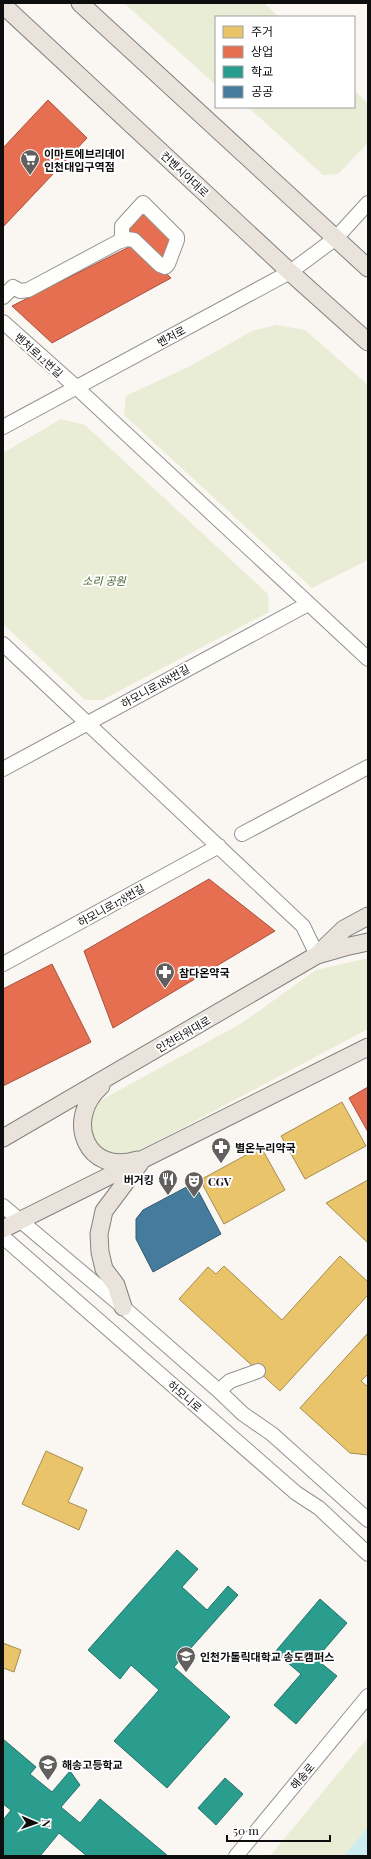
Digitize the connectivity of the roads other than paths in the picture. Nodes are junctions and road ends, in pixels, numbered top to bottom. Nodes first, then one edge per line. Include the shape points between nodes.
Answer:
1 (80, 3) edge
2 (3, 5) edge
3 (368, 203) edge
4 (336, 238) junction
5 (118, 242) junction
6 (368, 268) edge
7 (290, 272) junction
8 (3, 297) edge
9 (3, 322) edge
10 (368, 342) edge
11 (76, 387) junction
12 (3, 427) edge
13 (308, 604) junction
14 (3, 644) edge
15 (365, 651) edge
16 (87, 724) junction
17 (368, 767) edge
18 (3, 769) edge
19 (242, 834) dead end
20 (219, 846) junction
21 (368, 916) edge
22 (368, 942) edge
23 (317, 955) junction
24 (3, 964) edge
25 (368, 1047) edge
26 (124, 1068) junction
27 (3, 1138) edge
28 (148, 1158) junction
29 (3, 1206) edge
30 (20, 1221) junction
31 (3, 1229) edge
32 (3, 1237) edge
33 (123, 1307) junction
34 (258, 1371) dead end
35 (219, 1391) junction
36 (368, 1520) edge
37 (368, 1554) edge
38 (368, 1696) edge
39 (236, 1856) edge

1 - 4 main road
2 - 7 main road, 컨벤시아대로
3 - 4 street, 벤처로
4 - 6 main road
4 - 7 street, 벤처로
5 - 5 street via 134,240 160,265 165,266 177,240 176,234 143,203 122,226 122,238
5 - 8 street via 28,290 20,291 13,287
7 - 10 main road, 컨벤시아대로
7 - 11 street, 벤처로
9 - 11 street, 벤처로12번길
11 - 12 street, 벤처로
11 - 13 street, 벤처로12번길
13 - 15 street, 벤처로12번길
13 - 16 street, 하모니로188번길
14 - 16 street
16 - 18 street, 하모니로188번길
16 - 20 street
17 - 19 street
20 - 23 street via 303,926
20 - 24 street, 하모니로178번길
21 - 23 main road via 344,929
22 - 23 main road, 인천타워대로
23 - 26 main road, 인천타워대로
25 - 28 main road
26 - 27 main road, 인천타워대로
26 - 28 main road via 92,1094 86,1104 82,1122 84,1140 90,1150 111,1161
28 - 30 main road
28 - 33 main road via 104,1211 99,1234 104,1269 116,1285
29 - 30 street
30 - 31 main road
30 - 33 street
32 - 37 street, 하모니로
33 - 35 street
34 - 35 street via 230,1381
35 - 36 street via 242,1414 272,1434
38 - 39 street, 해송로

